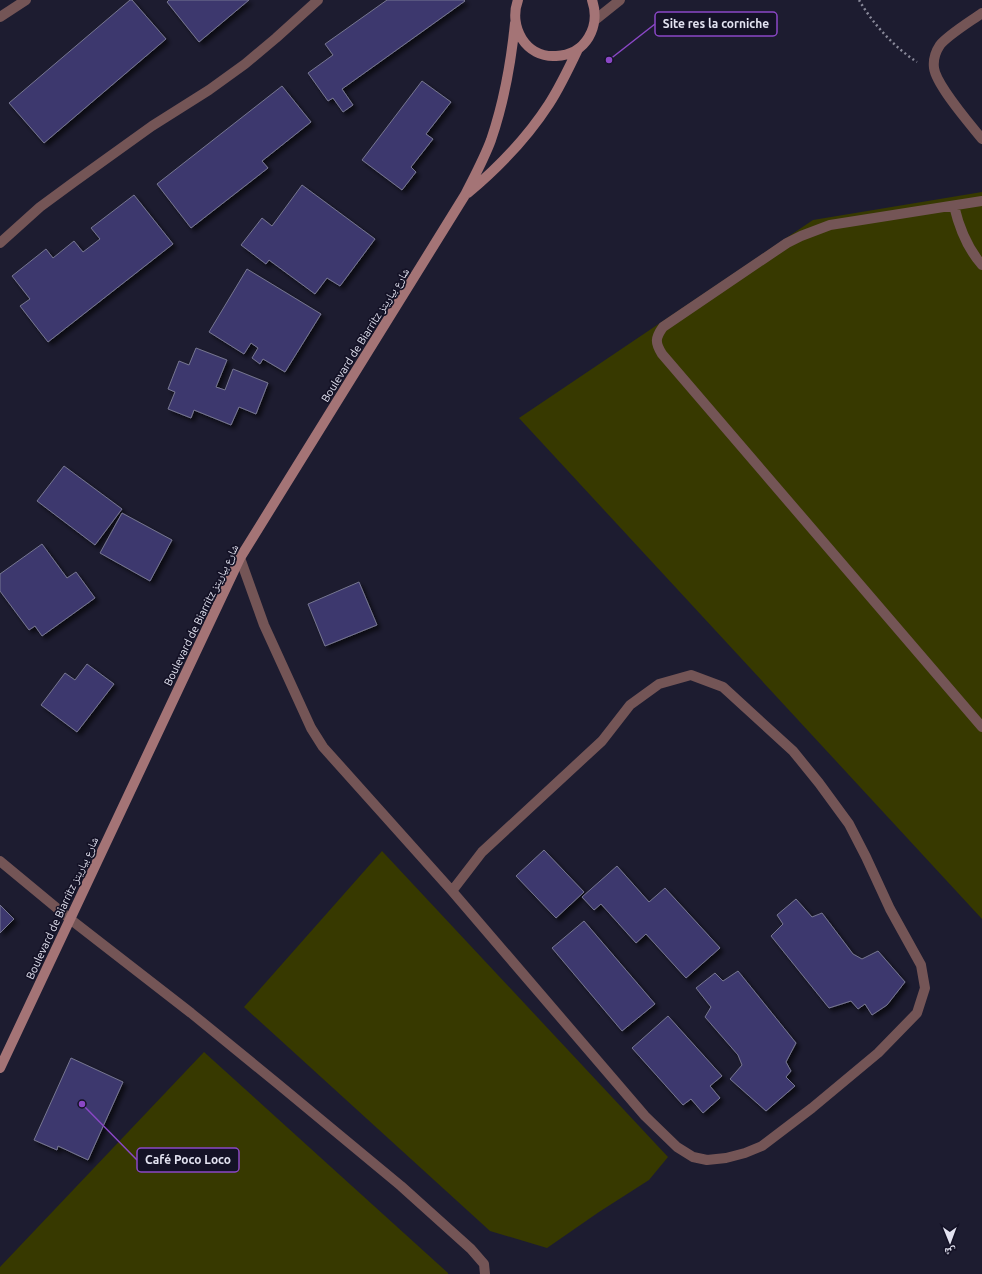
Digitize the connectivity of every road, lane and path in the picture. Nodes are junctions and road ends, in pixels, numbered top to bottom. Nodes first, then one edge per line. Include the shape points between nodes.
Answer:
1 (26, 0) edge
2 (318, 0) edge
3 (518, 0) edge
4 (592, 0) edge
5 (620, 0) edge
6 (859, 0) edge
7 (982, 13) edge
8 (0, 17) edge
9 (595, 20) junction
10 (515, 23) junction
11 (578, 49) junction
12 (936, 75) junction
13 (982, 139) edge
14 (465, 195) junction
15 (982, 201) edge
16 (954, 206) junction
17 (0, 243) edge
18 (982, 265) edge
19 (240, 558) junction
20 (982, 727) edge
21 (0, 861) edge
22 (452, 891) junction
23 (70, 919) junction
24 (0, 1068) edge
25 (485, 1274) edge

1 - 8 street
2 - 17 street via 245,64 74,182 40,207
3 - 10 street, Boulevard de Biarritz شارع بياريتز
4 - 9 street
5 - 9 street
6 - 12 path via 895,44
7 - 12 street via 941,44 934,60
9 - 11 street, Boulevard de Biarritz شارع بياريتز via 592,31
10 - 11 street via 525,43 545,55 568,54
10 - 14 street, Boulevard de Biarritz شارع بياريتز via 509,75 499,114 491,140
11 - 14 street, Boulevard de Biarritz شارع بياريتز via 565,77 528,134 489,175
12 - 13 street
14 - 19 street, Boulevard de Biarritz شارع بياريتز
15 - 16 street
16 - 18 street via 967,245
16 - 20 street via 830,225 801,236 663,327 657,340 662,354
19 - 22 street via 264,625 311,728 324,747
19 - 23 street, Boulevard de Biarritz شارع بياريتز
21 - 23 street
22 - 22 street via 482,852 602,741 630,705 659,684 691,675 723,687 793,750 819,783 849,824 863,851 890,909 921,965 925,988 917,1013 878,1053 812,1108 762,1146 746,1153 707,1160 693,1157 677,1147 645,1116
23 - 24 street, Boulevard de Biarritz شارع بياريتز
23 - 25 street via 401,1186 471,1249 484,1264

